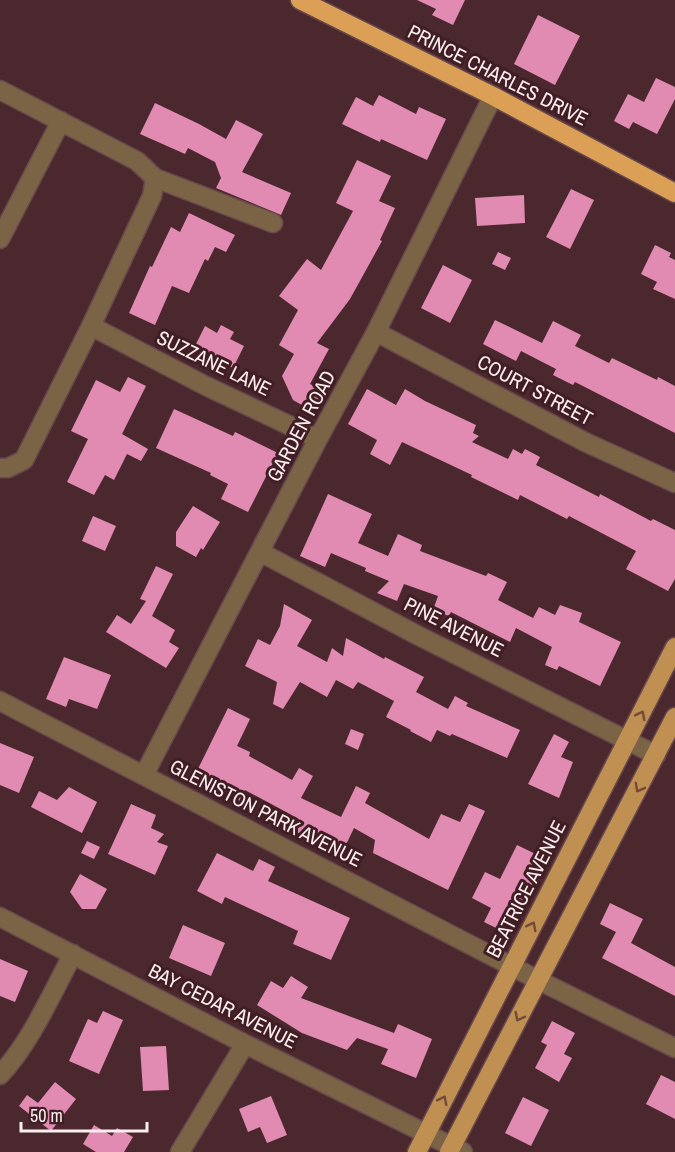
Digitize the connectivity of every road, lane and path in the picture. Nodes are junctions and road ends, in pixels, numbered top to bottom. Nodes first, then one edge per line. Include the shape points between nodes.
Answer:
1 (300, 0) edge
2 (0, 90) edge
3 (493, 96) junction
4 (61, 121) junction
5 (155, 178) junction
6 (675, 193) edge
7 (273, 223) dead end
8 (0, 239) edge
9 (91, 327) junction
10 (376, 332) junction
11 (318, 439) junction
12 (0, 468) edge
13 (675, 483) edge
14 (260, 552) junction
15 (675, 647) edge
16 (0, 701) edge
17 (675, 717) edge
18 (628, 741) junction
19 (656, 755) junction
20 (144, 776) junction
21 (0, 917) edge
22 (73, 954) junction
23 (511, 966) junction
24 (538, 980) junction
25 (245, 1044) junction
26 (675, 1048) edge
27 (0, 1075) edge
28 (427, 1132) junction
29 (455, 1150) edge
30 (180, 1152) edge
31 (417, 1152) edge

1 - 3 highway, PRINCE CHARLES DRIVE
2 - 4 street
3 - 6 highway, PRINCE CHARLES DRIVE
3 - 10 street, GARDEN ROAD
4 - 5 street via 137,161
4 - 8 street
5 - 7 street
5 - 9 street via 152,196
9 - 11 street, SUZZANE LANE
9 - 12 street via 24,460
10 - 11 street, GARDEN ROAD
10 - 13 street, COURT STREET via 585,442
11 - 14 street, GARDEN ROAD
14 - 18 street, PINE AVENUE
14 - 20 street, GARDEN ROAD
18 -> 15 main road, BEATRICE AVENUE
16 - 20 street, GLENISTON PARK AVENUE
17 - 19 main road
18 - 19 street, PINE AVENUE
23 -> 18 main road, BEATRICE AVENUE
19 -> 24 main road
20 - 23 street, GLENISTON PARK AVENUE
21 - 22 street, BAY CEDAR AVENUE
22 - 25 street, BAY CEDAR AVENUE
22 - 27 street via 38,1018
23 - 24 street, GLENISTON PARK AVENUE
28 -> 23 main road, BEATRICE AVENUE
24 - 26 street
24 -> 29 main road
25 - 28 street, BAY CEDAR AVENUE
25 - 30 street
28 - 29 street, BAY CEDAR AVENUE
28 - 31 main road, BEATRICE AVENUE

